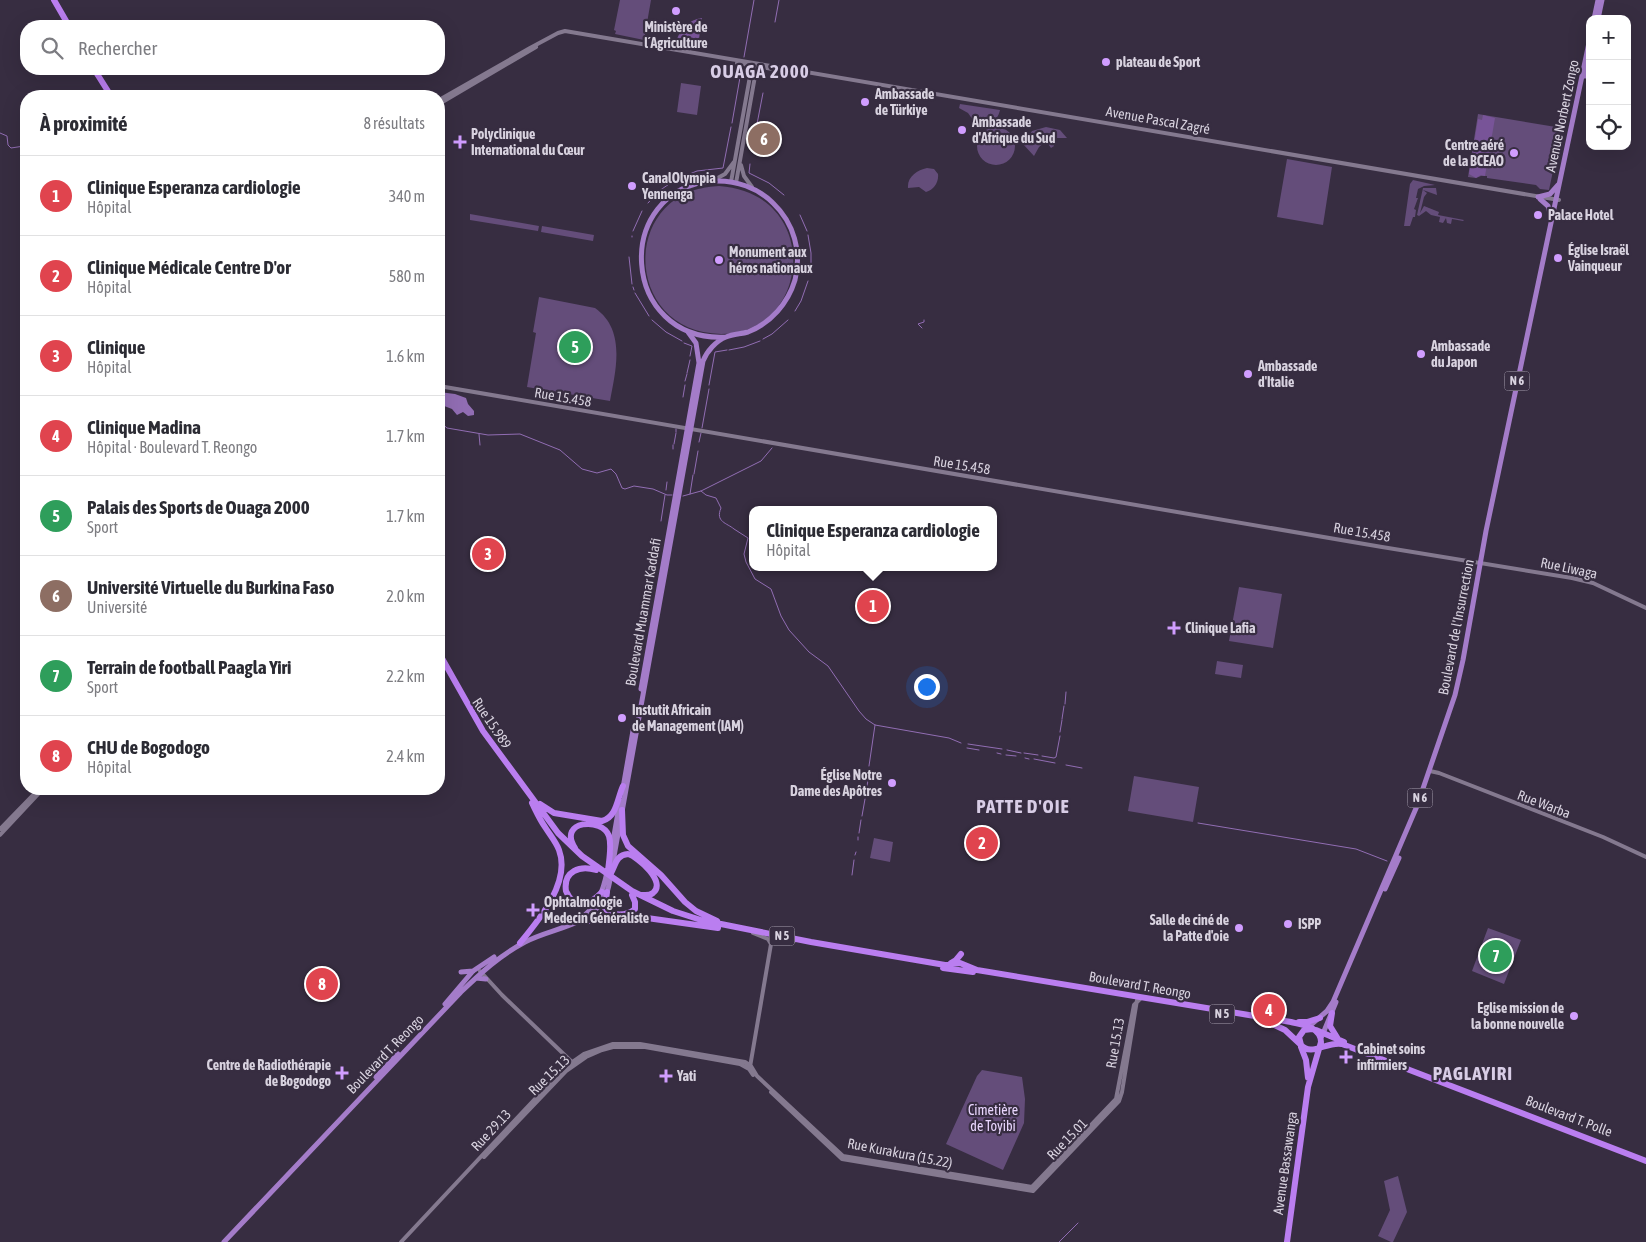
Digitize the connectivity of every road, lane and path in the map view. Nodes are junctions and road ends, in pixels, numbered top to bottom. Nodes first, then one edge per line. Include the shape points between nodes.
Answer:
1 (56, 0) edge
2 (1598, 0) edge
3 (1602, 0) edge
4 (1595, 15) edge
5 (1599, 15) edge
6 (68, 20) edge
7 (1586, 57) edge
8 (1589, 60) edge
9 (755, 65) junction
10 (100, 75) edge
11 (108, 90) edge
12 (445, 99) edge
13 (738, 157) junction
14 (711, 182) junction
15 (1559, 182) junction
16 (734, 183) junction
17 (755, 190) junction
18 (1539, 198) junction
19 (1557, 201) junction
20 (1551, 221) junction
21 (686, 329) junction
22 (726, 337) junction
23 (445, 387) edge
24 (689, 430) junction
25 (1481, 563) junction
26 (1646, 608) edge
27 (445, 664) edge
28 (445, 669) edge
29 (1431, 771) junction
30 (623, 786) junction
31 (32, 795) edge
32 (37, 795) edge
33 (531, 797) junction
34 (622, 810) junction
35 (0, 830) edge
36 (0, 835) edge
37 (582, 856) junction
38 (1646, 858) edge
39 (604, 872) junction
40 (605, 892) junction
41 (632, 893) junction
42 (588, 917) joint
43 (578, 921) junction
44 (720, 926) junction
45 (753, 933) junction
46 (794, 941) junction
47 (520, 942) junction
48 (771, 944) junction
49 (942, 964) junction
50 (961, 967) junction
51 (477, 971) junction
52 (461, 972) dead end
53 (475, 978) junction
54 (486, 979) junction
55 (1140, 999) junction
56 (1332, 1013) junction
57 (1320, 1018) joint
58 (1309, 1027) junction
59 (1322, 1036) junction
60 (1338, 1040) junction
61 (1300, 1045) junction
62 (1318, 1048) junction
63 (573, 1063) junction
64 (750, 1068) junction
65 (1308, 1087) junction
66 (1119, 1095) junction
67 (780, 1099) junction
68 (1646, 1160) edge
69 (1035, 1184) joint
70 (1031, 1191) joint
71 (220, 1242) edge
72 (224, 1242) edge
73 (402, 1242) edge
74 (1287, 1242) edge

1 - 6 highway
2 - 4 main road
3 - 5 main road
7 - 15 main road, Avenue Norbert Zongo / N 6
8 - 19 main road, Avenue Norbert Zongo / N 6
9 - 12 main road, Avenue Pascal Zagré via 564,34
9 - 13 main road
9 - 18 main road, Avenue Pascal Zagré
10 - 11 highway
13 - 14 main road via 725,174
13 - 16 main road
13 - 17 main road via 744,176
14 - 16 main road
14 - 21 main road via 687,188 666,202 651,220 642,246 642,272 650,295 664,314
15 - 18 main road via 1550,194
15 - 19 main road, Avenue Norbert Zongo / N 6
16 - 17 main road
17 - 22 main road via 775,205 790,227 797,250 795,277 786,300 768,320 748,332
18 - 19 main road, Avenue Pascal Zagré
18 - 20 main road via 1549,208
19 - 20 main road, Boulevard de l'Insurrection / N 6
19 - 25 main road, Boulevard de l'Insurrection / N 6
20 - 25 main road, Boulevard de l'Insurrection / N 6
21 - 22 main road via 705,336
21 - 24 main road, Boulevard Muammar Kaddafi via 696,343 700,360
22 - 24 main road, Boulevard Muammar Kaddafi via 704,358
23 - 24 main road, Rue 15.458
24 - 25 main road, Rue 15.458
24 - 30 main road, Boulevard Muammar Kaddafi
24 - 34 main road, Boulevard Muammar Kaddafi
25 - 26 main road, Rue Liwaga via 1590,582
25 - 29 main road, Boulevard de l'Insurrection / N 6 via 1458,695
27 - 33 highway, N 5 via 487,737 497,743
28 - 33 highway, Rue 15.989 / N 5 via 474,722
29 - 38 main road, Rue Warba
29 - 56 main road, Boulevard de l'Insurrection / N 6 via 1396,866
29 - 57 main road, Boulevard de l'Insurrection / N 6 via 1333,1002
30 - 33 highway via 613,814 602,821 554,813
30 - 39 main road, Boulevard Muammar Kaddafi
31 - 35 main road
32 - 36 main road
33 - 37 highway, N 5 via 558,833
33 - 39 highway, N 5 via 567,848
33 - 47 highway via 557,845 562,866 555,892
34 - 39 main road, Boulevard Muammar Kaddafi
34 - 44 highway via 622,835 628,846 684,902
37 - 39 highway, N 5
37 - 39 highway via 571,842 575,828 586,823 605,830 610,838
39 - 40 main road, Boulevard Muammar Kaddafi
39 - 40 highway via 586,868 574,870 567,878 566,890 572,900 582,904 592,902
39 - 41 highway, N 5
39 - 41 highway via 620,856 628,854 635,857 656,878 657,885 648,895
40 - 41 highway via 606,911 611,914 633,911 636,905
40 - 42 main road, Boulevard Muammar Kaddafi via 600,905
40 - 43 main road, Boulevard Muammar Kaddafi
41 - 44 highway, N 5 via 682,915
42 - 43 main road, Boulevard T. Reongo
43 - 44 highway via 636,918
43 - 47 main road, Boulevard T. Reongo
43 - 51 main road, Boulevard T. Reongo via 527,941
44 - 45 highway, N 5
44 - 49 highway, N 5
45 - 46 highway, N 5
45 - 48 main road via 768,939
46 - 48 main road via 776,940
46 - 50 highway, N 5
47 - 51 main road, Boulevard T. Reongo
48 - 64 main road
49 - 50 highway, N 5
49 - 50 highway via 954,962 961,954
50 - 55 highway, N 5
51 - 52 main road
51 - 53 main road, Boulevard T. Reongo
51 - 54 main road
51 - 71 main road, Boulevard T. Reongo
53 - 54 main road
53 - 72 main road, Boulevard T. Reongo
54 - 63 main road
55 - 58 highway, Boulevard T. Reongo / N 5
55 - 61 highway, N 5 via 1267,1022 1285,1030
55 - 66 main road, Rue 15.13 via 1134,1005
56 - 59 main road, Boulevard de l'Insurrection / N 6
56 - 60 highway via 1330,1026
57 - 58 highway, N 5
58 - 59 highway, Boulevard T. Polle
58 - 61 highway via 1300,1036
59 - 60 highway, Boulevard T. Polle
59 - 62 highway
60 - 68 highway, Boulevard T. Polle
61 - 62 highway via 1309,1051
61 - 65 highway, Avenue Bassawanga via 1307,1064
62 - 65 highway, Avenue Bassawanga
62 - 68 highway, Boulevard T. Polle via 1336,1043 1347,1045
63 - 64 main road, Rue 15.13 via 608,1048 638,1047
63 - 73 main road, Rue 15.13
64 - 67 main road, Rue 15.13
65 - 74 highway, Avenue Bassawanga
66 - 69 main road, Rue 15.01
66 - 70 main road, Rue 15.01
67 - 69 main road, Rue Kurakura (15.22) via 843,1156 1028,1187
67 - 70 main road, Rue Kurakura (15.22) via 842,1159

